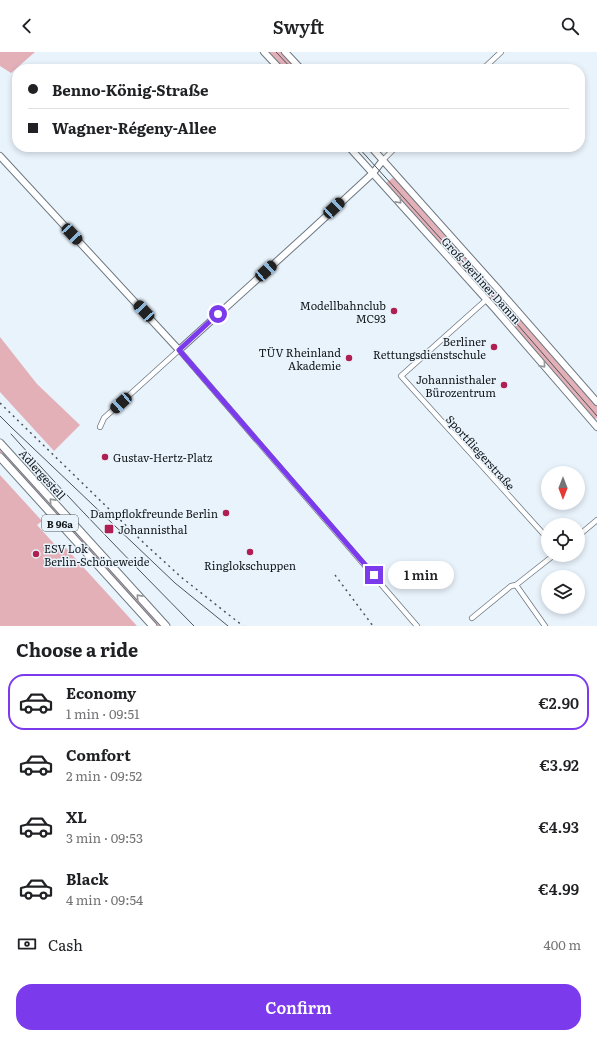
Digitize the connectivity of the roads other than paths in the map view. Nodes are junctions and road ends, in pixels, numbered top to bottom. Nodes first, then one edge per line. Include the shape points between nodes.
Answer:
1 (264, 52) edge
2 (285, 52) edge
3 (501, 52) edge
4 (275, 64) edge
5 (296, 64) edge
6 (488, 64) edge
7 (353, 152) edge
8 (376, 152) edge
9 (391, 152) edge
10 (0, 156) edge
11 (383, 160) junction
12 (372, 173) junction
13 (486, 300) junction
14 (179, 350) junction
15 (597, 402) edge
16 (100, 427) dead end
17 (597, 427) edge
18 (0, 443) edge
19 (0, 457) edge
20 (597, 520) edge
21 (585, 530) edge
22 (541, 531) edge
23 (545, 562) edge
24 (516, 585) junction
25 (472, 618) dead end
26 (153, 626) edge
27 (166, 626) edge
28 (417, 626) edge
29 (545, 626) edge

1 - 4 main road
2 - 5 main road
3 - 6 street
7 - 12 main road, Groß-Berliner Damm
8 - 11 main road, Groß-Berliner Damm
9 - 11 street
10 - 14 main road
11 - 12 main road
11 - 15 main road, Groß-Berliner Damm
12 -> 13 main road, Groß-Berliner Damm
12 - 14 main road
13 -> 17 main road, Groß-Berliner Damm
13 - 22 street, Sportfliegerstraße via 402,376
14 - 16 street via 104,418
14 - 28 street
27 -> 18 main road, Adlergestell / B 96a
19 - 26 main road, Adlergestell / B 96a
20 - 21 street
23 - 24 street
24 - 25 street via 511,586
24 - 29 street

